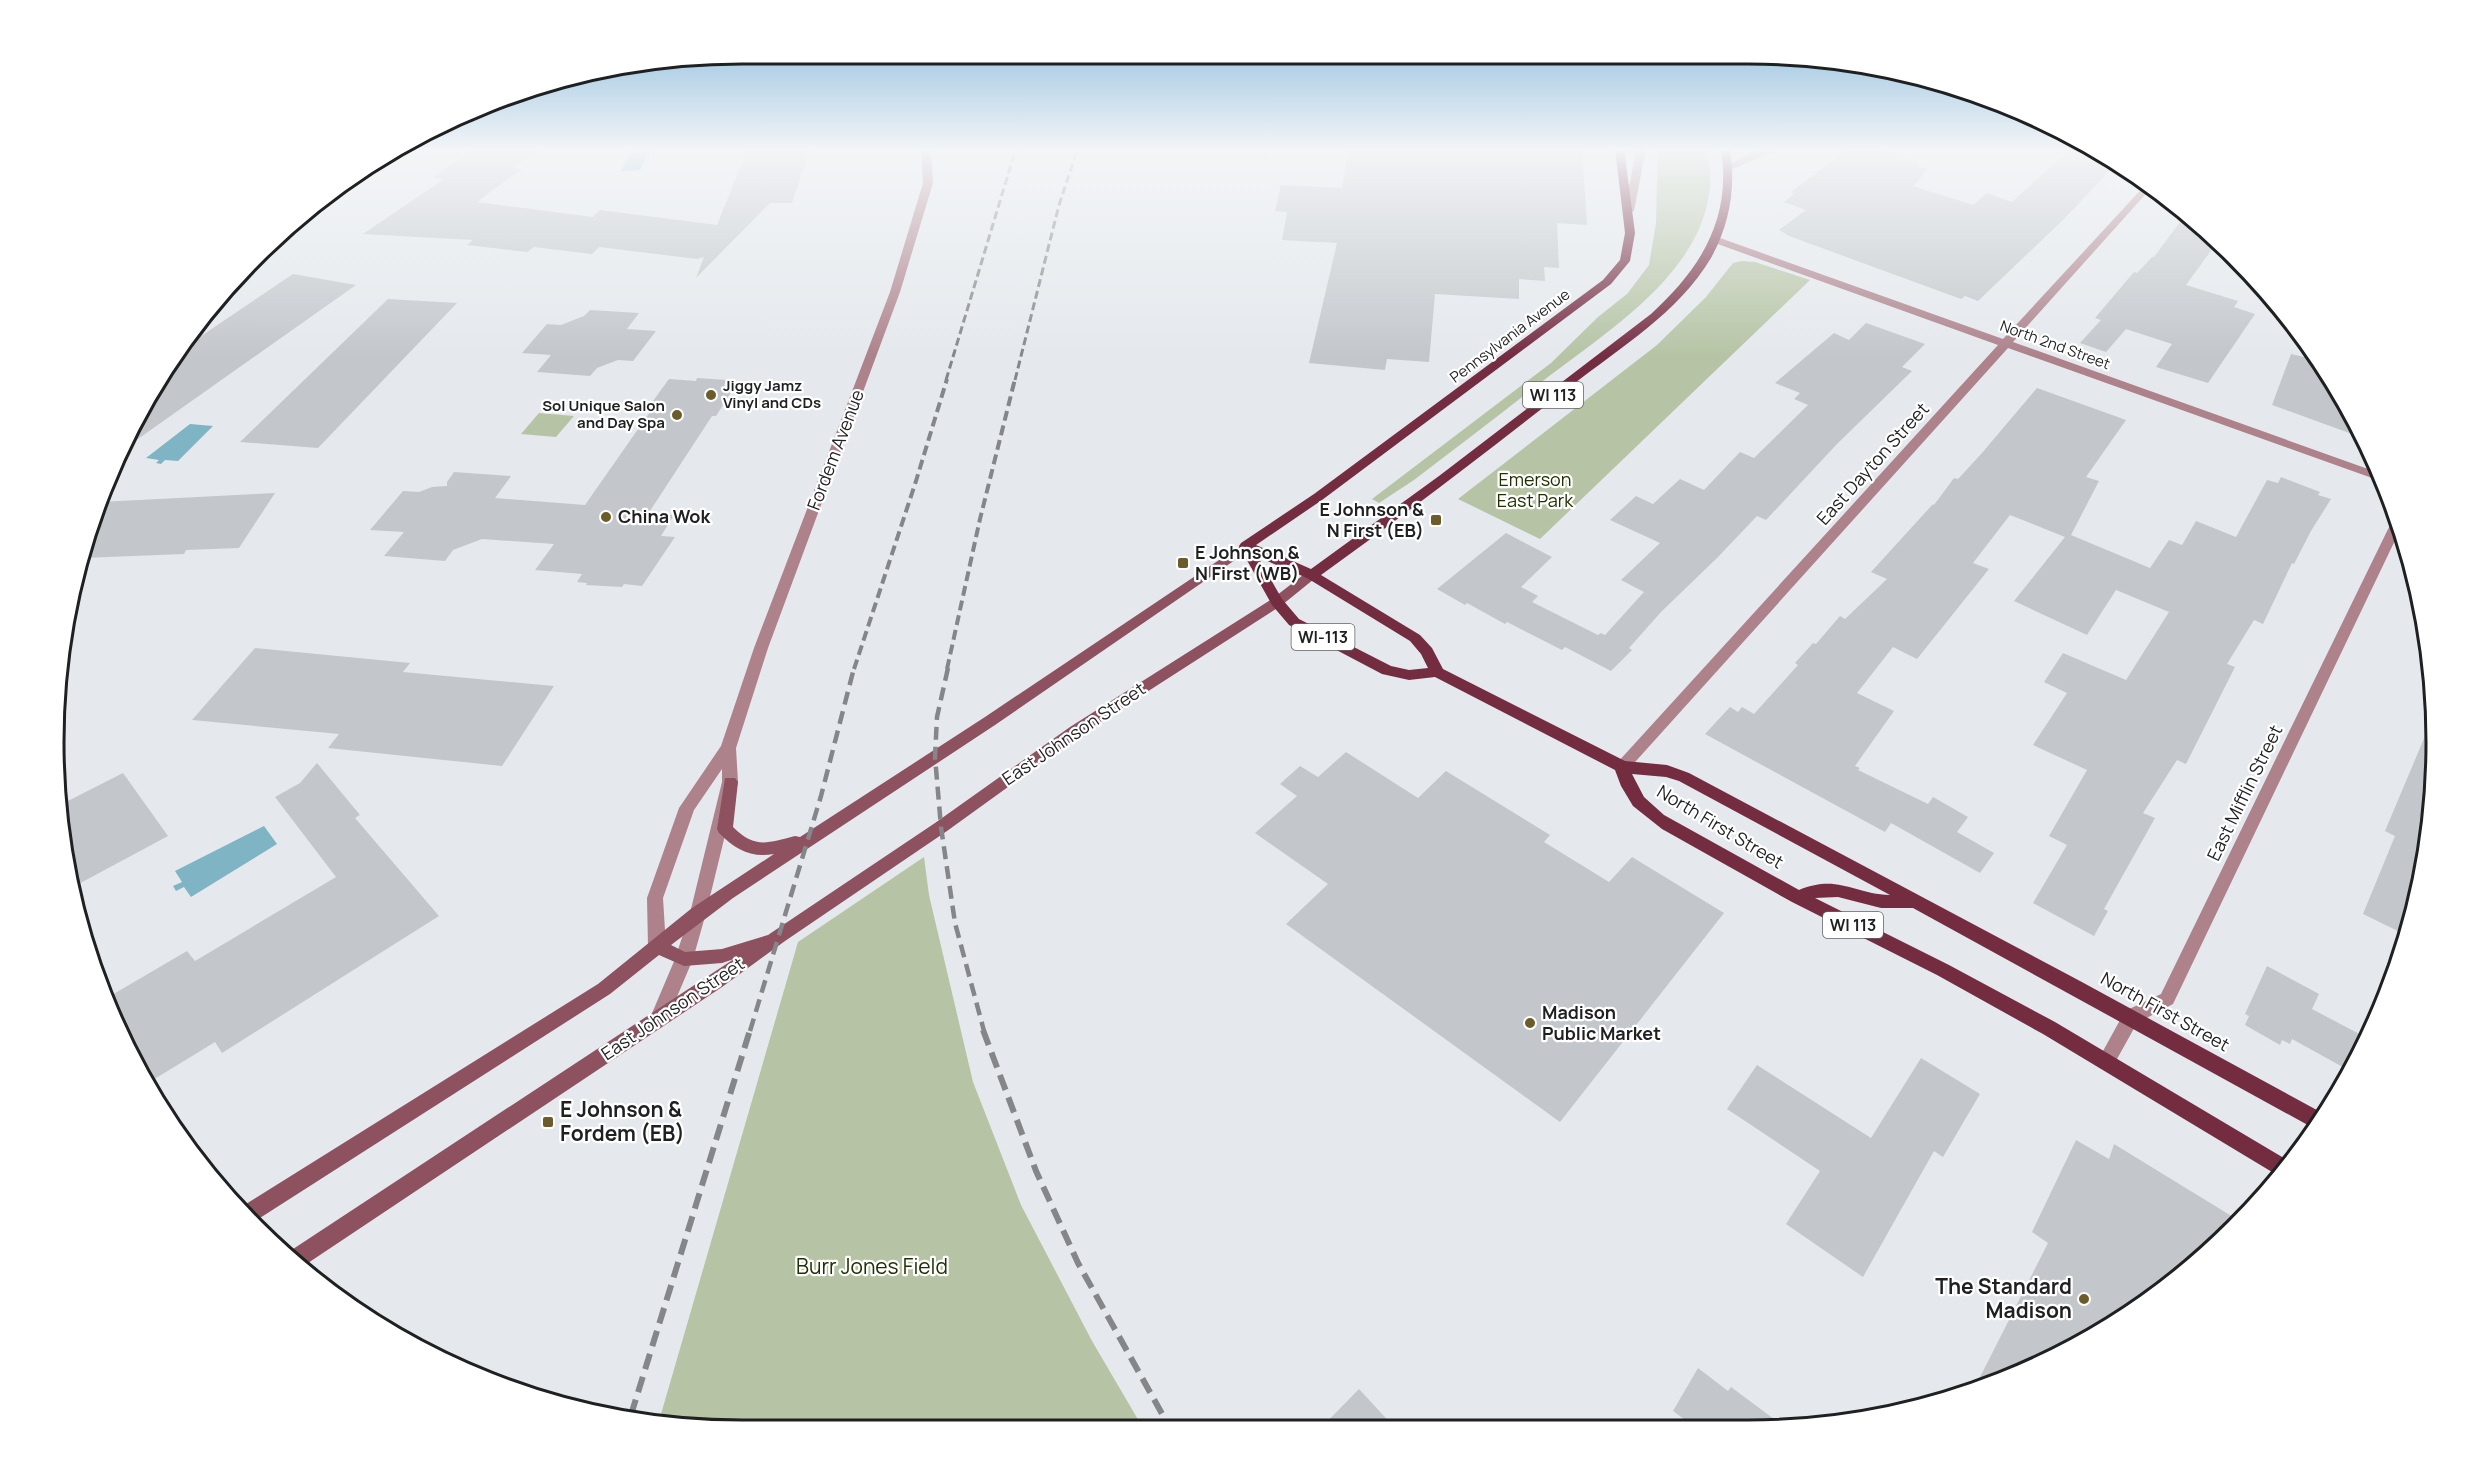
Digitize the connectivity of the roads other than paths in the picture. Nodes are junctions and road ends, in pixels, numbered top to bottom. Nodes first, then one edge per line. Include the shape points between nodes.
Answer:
1 (918, 217) edge
2 (1629, 217) edge
3 (1723, 217) edge
4 (2120, 217) edge
5 (1716, 240) junction
6 (2007, 343) junction
7 (2371, 474) edge
8 (2393, 530) edge
9 (1246, 546) junction
10 (1312, 575) junction
11 (1277, 602) junction
12 (1437, 672) junction
13 (728, 748) junction
14 (1622, 766) junction
15 (730, 782) junction
16 (807, 839) junction
17 (1798, 897) junction
18 (1915, 901) junction
19 (698, 913) junction
20 (779, 936) junction
21 (657, 946) junction
22 (684, 959) junction
23 (2131, 1017) junction
24 (659, 1018) junction
25 (2106, 1062) junction
26 (2312, 1118) edge
27 (2277, 1165) edge
28 (253, 1211) edge
29 (301, 1256) edge

1 - 13 street, Fordem Avenue via 896,292 761,648
2 - 9 main road, Pennsylvania Avenue via 1625,261 1607,282
3 - 5 main road, East Johnson Street / WI 113
4 - 6 street, East Dayton Street
5 - 6 street, North 2nd Street
5 - 10 main road, East Johnson Street / WI 113 via 1696,273 1660,311 1430,491
6 - 7 street, North 2nd Street
6 - 14 street, East Dayton Street
8 - 23 street, East Mifflin Street via 2167,999
9 - 10 main road
9 - 11 main road, WI-113
9 - 16 main road via 1032,693
10 - 11 main road, East Johnson Street
10 - 12 main road via 1415,639 1427,651
11 - 12 main road, WI-113 via 1294,622 1387,670 1409,675
11 - 20 main road, East Johnson Street via 1074,731
12 - 14 main road, WI 113
13 - 15 street, Fordem Avenue
13 - 21 street, Fordem Avenue via 687,808 669,858 655,898
14 - 17 main road, North First Street / WI 113 via 1632,795 1654,816
14 - 18 main road, North First Street / WI 113 via 1684,777
15 - 16 main road via 724,829 739,844 750,850
15 - 19 street, Fordem Avenue
16 - 19 main road
17 - 18 main road via 1825,887 1879,901
17 - 25 main road, North First Street / WI 113 via 1943,970
18 - 23 main road, North First Street / WI 113
19 - 21 main road
19 - 22 street, Fordem Avenue
20 - 22 main road via 722,956
20 - 24 main road, East Johnson Street
21 - 22 main road
21 - 28 main road via 604,988
22 - 24 street, Fordem Avenue
23 - 25 street
23 - 26 main road, North First Street / WI 113
24 - 29 main road, East Johnson Street
25 - 27 main road, North First Street / WI 113

